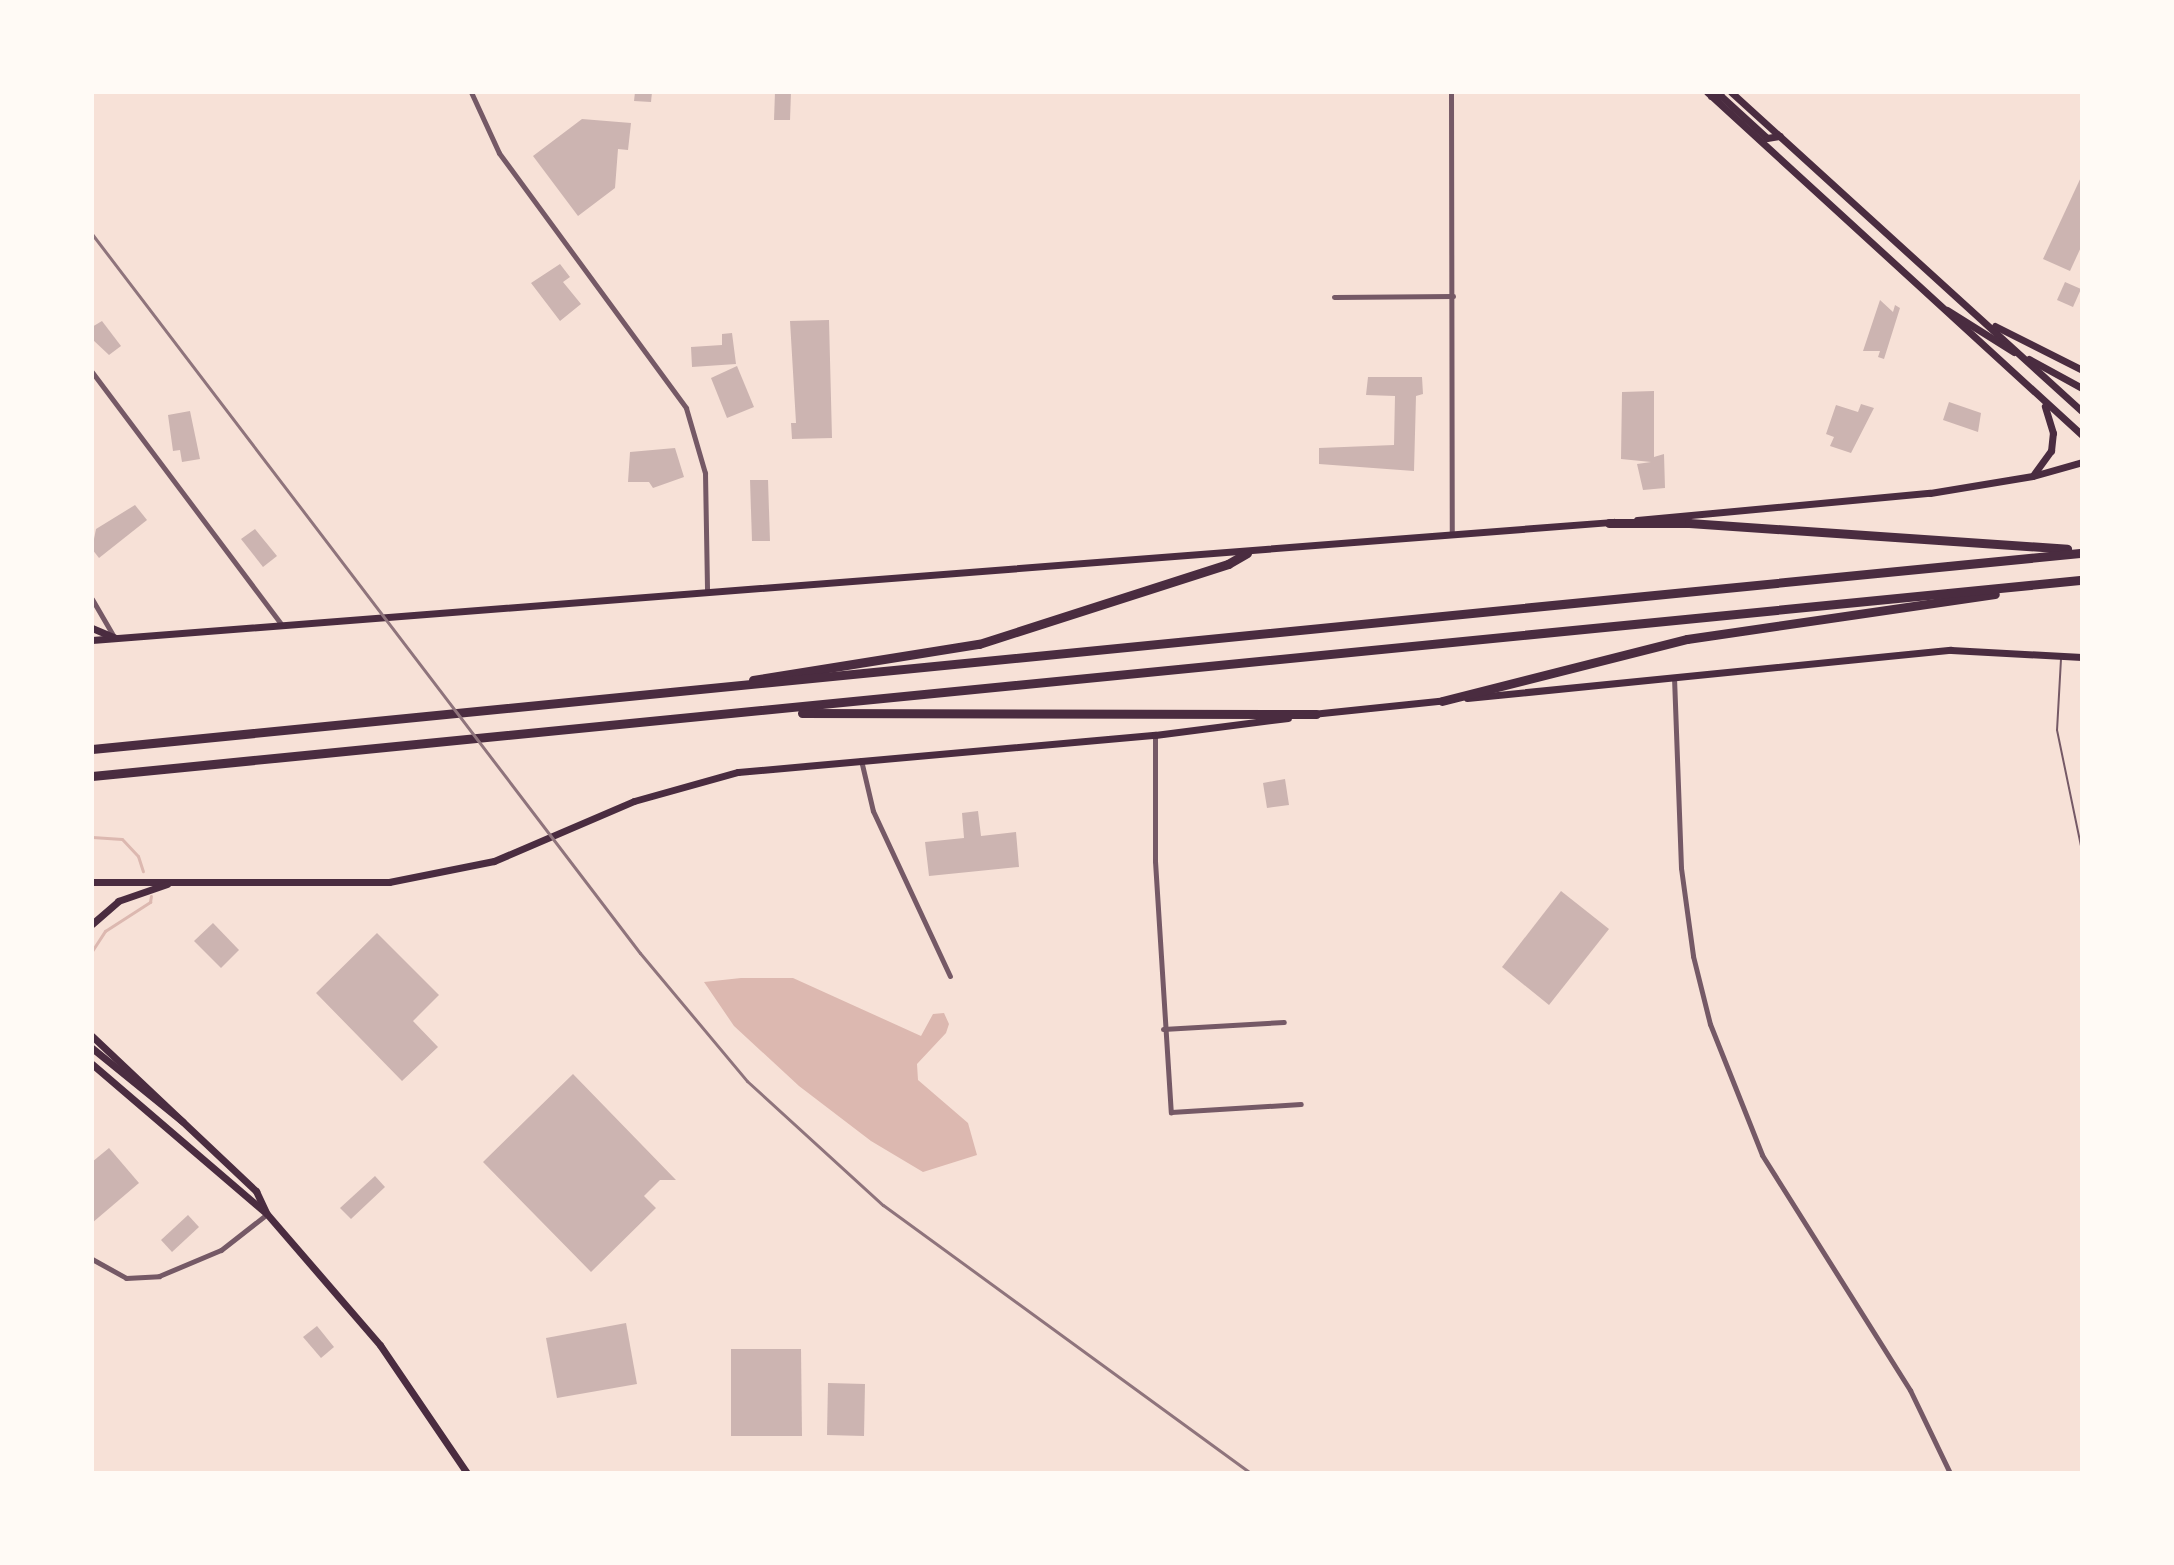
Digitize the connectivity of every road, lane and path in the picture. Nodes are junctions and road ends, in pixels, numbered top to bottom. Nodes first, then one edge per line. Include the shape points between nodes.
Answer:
1 (471, 92) edge
2 (1451, 92) edge
3 (1731, 92) edge
4 (1709, 94) edge
5 (1780, 136) junction
6 (1453, 296) junction
7 (1334, 297) dead end
8 (1945, 309) junction
9 (1980, 317) junction
10 (2020, 354) junction
11 (2082, 370) edge
12 (92, 372) edge
13 (2082, 388) edge
14 (2042, 401) junction
15 (2082, 411) edge
16 (2082, 435) edge
17 (2082, 462) edge
18 (2065, 467) junction
19 (2082, 471) edge
20 (2033, 476) junction
21 (1609, 523) junction
22 (1452, 534) junction
23 (2082, 551) edge
24 (1247, 553) junction
25 (2082, 581) edge
26 (707, 593) junction
27 (92, 599) edge
28 (281, 624) junction
29 (92, 628) edge
30 (115, 638) junction
31 (92, 640) edge
32 (2062, 654) junction
33 (2082, 657) edge
34 (1674, 677) junction
35 (690, 692) junction
36 (1442, 701) junction
37 (767, 712) junction
38 (1316, 714) junction
39 (1155, 735) junction
40 (92, 749) edge
41 (861, 759) junction
42 (92, 776) edge
43 (2082, 851) edge
44 (92, 882) edge
45 (167, 884) junction
46 (92, 924) edge
47 (950, 976) dead end
48 (1284, 1022) dead end
49 (1163, 1029) junction
50 (92, 1036) edge
51 (92, 1048) edge
52 (92, 1064) edge
53 (1301, 1104) dead end
54 (188, 1125) junction
55 (267, 1214) junction
56 (92, 1259) edge
57 (467, 1473) edge
58 (1950, 1473) edge

1 - 26 street via 499,153 686,408 705,473
2 - 6 street
3 - 5 main road
4 - 5 main road via 1721,96 1767,138
4 - 8 main road
5 - 9 main road
6 - 7 street
6 - 22 street
8 - 10 main road
8 - 14 main road via 1957,326
9 - 10 main road
9 - 11 main road
10 - 13 main road
10 - 15 main road
12 - 28 street
14 - 16 main road
14 - 20 main road via 2053,433 2051,451
17 - 18 main road
18 - 19 main road
18 - 20 main road
20 - 21 main road via 1930,493
21 - 22 main road
21 - 23 highway via 1689,523
22 - 24 main road
23 - 35 highway
24 - 26 main road
24 - 35 highway via 1228,564 979,644
25 - 36 highway via 1687,639
25 - 37 highway
26 - 28 main road
27 - 30 street
28 - 30 main road
29 - 30 main road
30 - 31 main road
32 - 33 main road
32 - 34 main road via 1951,650
32 - 43 lane via 2057,730
34 - 36 main road
34 - 58 street via 1681,868 1693,956 1710,1024 1762,1155 1910,1390
35 - 40 highway
36 - 38 main road
37 - 38 highway
37 - 42 highway
38 - 39 main road
39 - 41 main road
39 - 49 street
41 - 45 main road via 697,782 634,801 530,849 440,875 389,882
41 - 47 street via 873,811
44 - 45 main road
45 - 46 main road via 118,901
48 - 49 street
49 - 53 street via 1171,1112
50 - 54 main road
51 - 54 main road via 170,1116
52 - 55 main road
54 - 55 main road via 256,1191
55 - 56 street via 221,1250 159,1276 126,1278
55 - 57 main road via 380,1345

